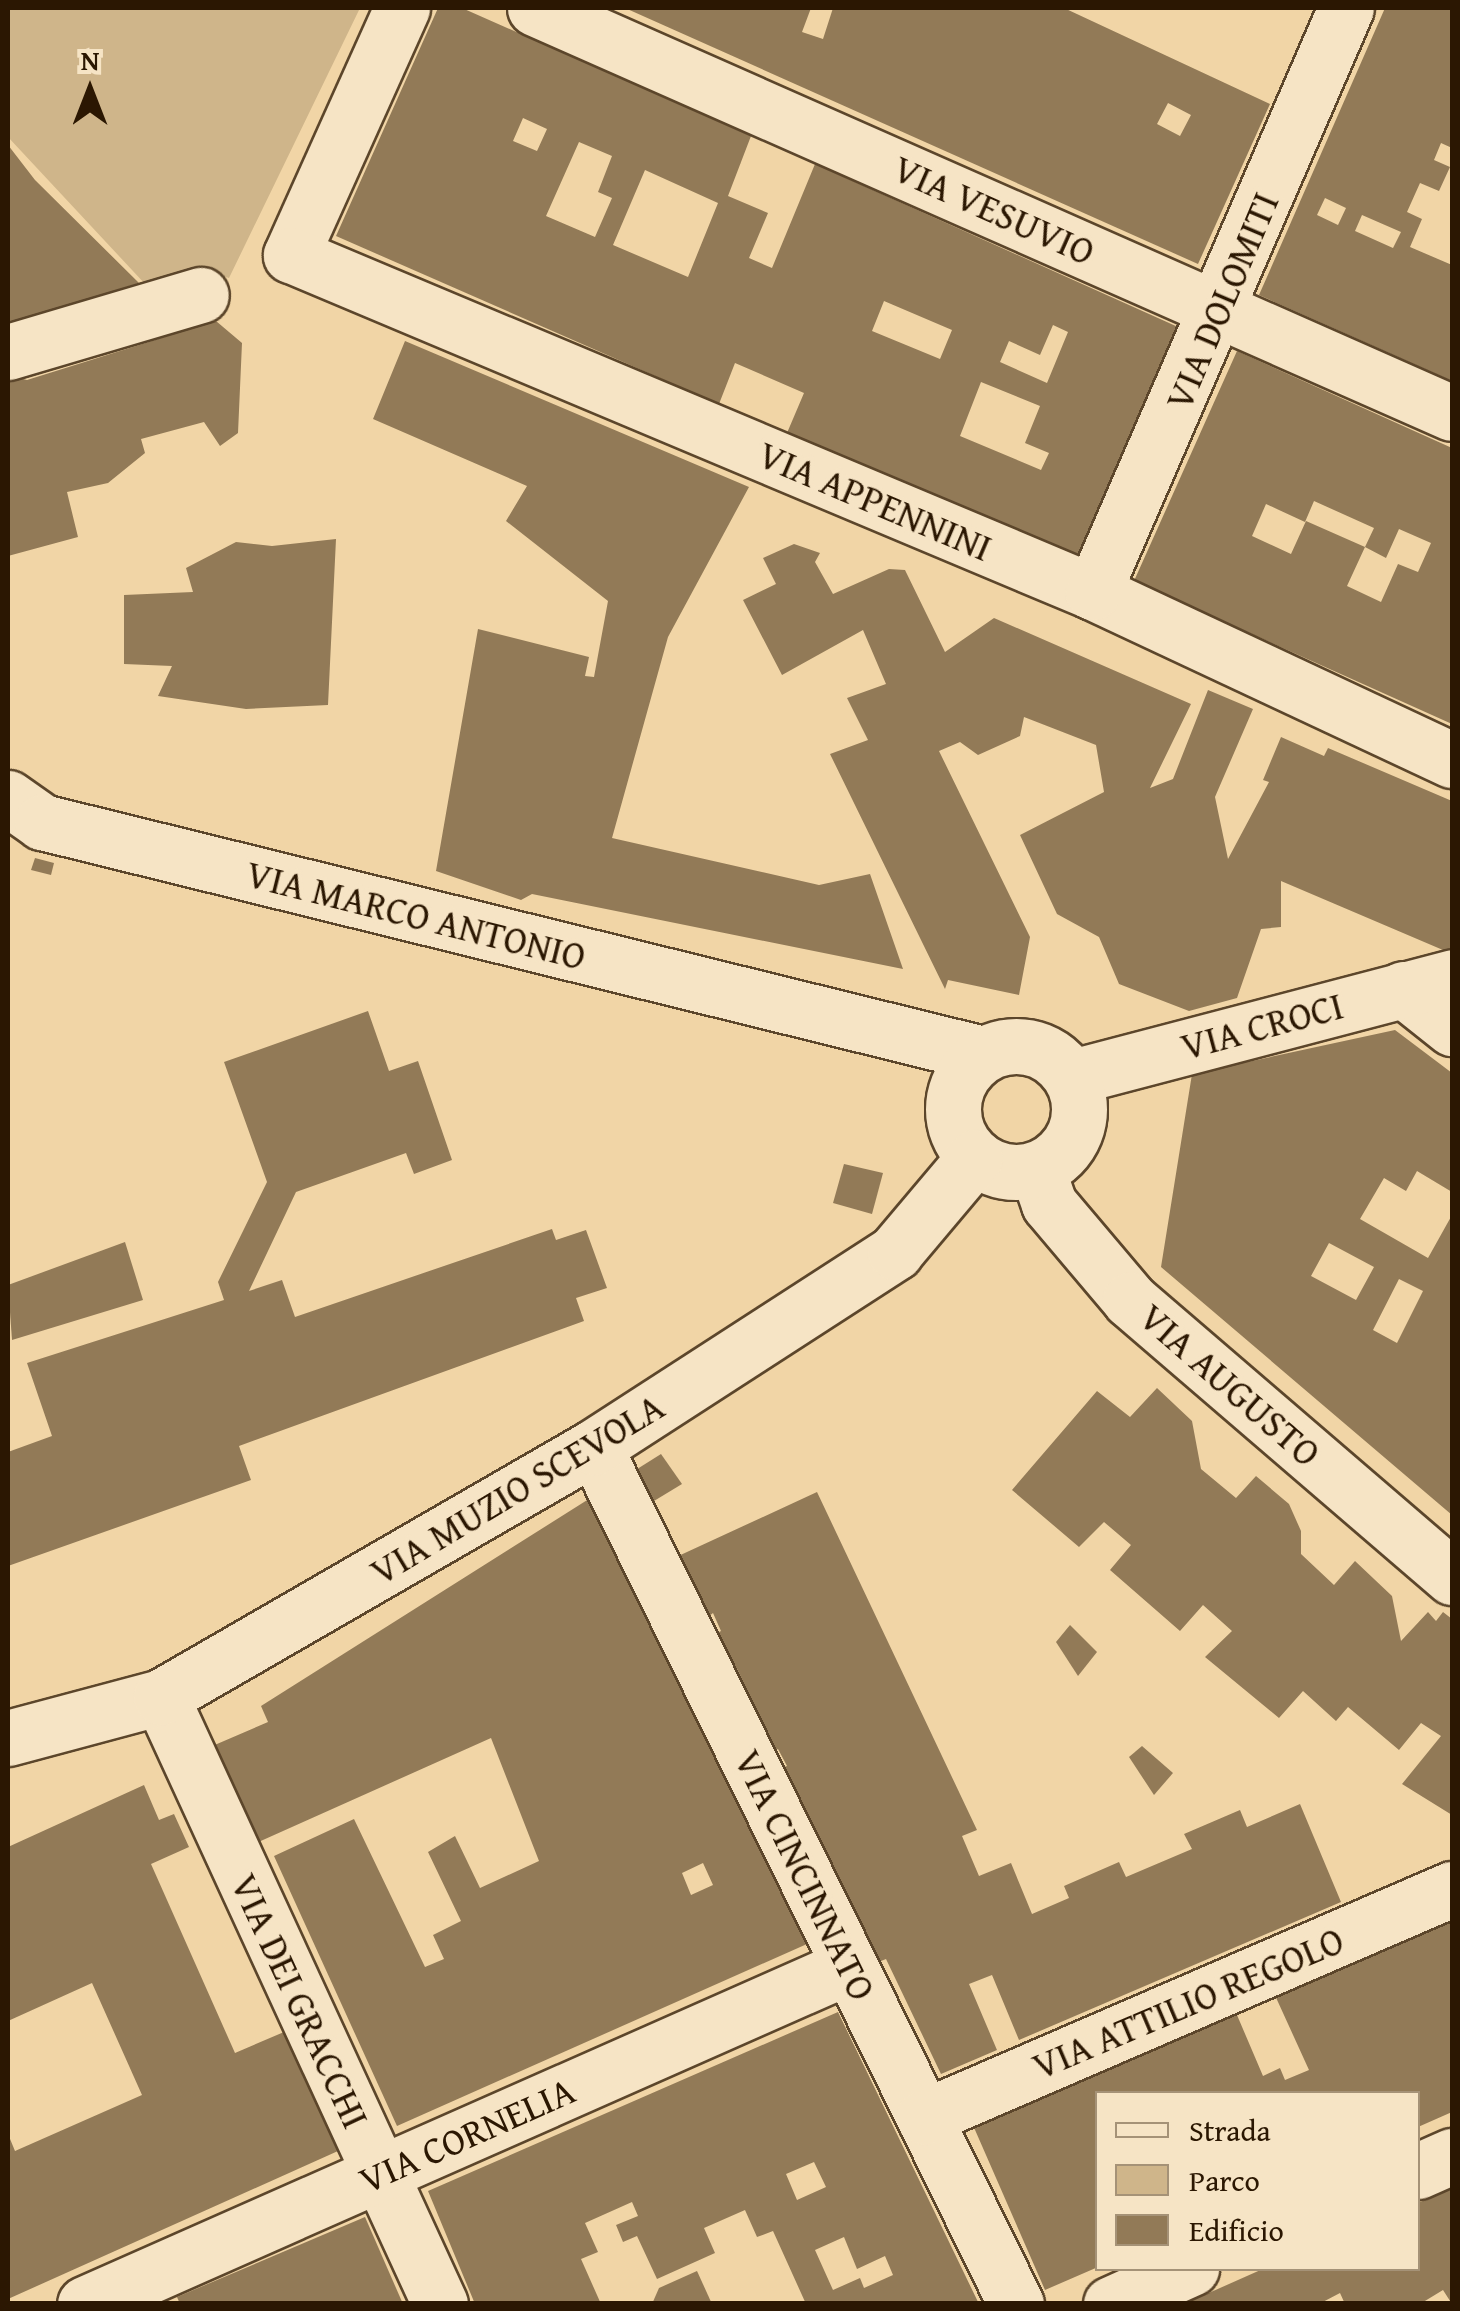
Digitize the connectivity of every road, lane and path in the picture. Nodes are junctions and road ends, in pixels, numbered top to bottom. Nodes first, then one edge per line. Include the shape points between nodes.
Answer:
1 (402, 8) edge
2 (535, 8) edge
3 (1346, 8) edge
4 (200, 295) dead end
5 (1220, 310) junction
6 (8, 352) edge
7 (1452, 413) edge
8 (1092, 592) junction
9 (1452, 760) edge
10 (8, 798) edge
11 (1428, 983) edge
12 (832, 1018) junction
13 (1452, 1028) edge
14 (983, 1054) junction
15 (1072, 1077) junction
16 (952, 1108) junction
17 (975, 1156) junction
18 (1037, 1169) junction
19 (594, 1446) junction
20 (1452, 1577) edge
21 (161, 1698) junction
22 (8, 1738) edge
23 (1452, 1890) edge
24 (850, 1966) junction
25 (924, 2117) junction
26 (1452, 2156) edge
27 (1420, 2170) edge
28 (380, 2173) junction
29 (1185, 2271) edge
30 (85, 2304) edge
31 (440, 2304) edge
32 (1016, 2304) edge
33 (1110, 2304) edge

1 - 8 street, VIA APPENNINI via 291,256
2 - 5 street, VIA VESUVIO
3 - 5 street, VIA DOLOMITI
4 - 6 street
5 - 7 street, VIA VESUVIO
5 - 8 street, VIA DOLOMITI
8 - 9 street, VIA APPENNINI
10 - 12 street, VIA MARCO ANTONIO via 42,822
11 - 13 street
11 - 15 street, VIA CROCI
12 - 14 street, VIA MARCO ANTONIO
12 - 16 street, VIA MARCO ANTONIO
14 - 15 street via 1022,1046 1059,1061
14 - 16 street via 967,1068
15 - 18 street via 1080,1113 1076,1132 1067,1148
16 - 17 street via 962,1143
17 - 18 street via 1014,1172
17 - 19 street, VIA MUZIO SCEVOLA via 895,1252
18 - 20 street, VIA AUGUSTO via 1049,1204 1130,1300
19 - 21 street, VIA MUZIO SCEVOLA
19 - 24 street, VIA CINCINNATO
21 - 22 street, VIA MUZIO SCEVOLA
21 - 28 street, VIA DEI GRACCHI
23 - 25 street, VIA ATTILIO REGOLO
24 - 25 street, VIA CINCINNATO
24 - 28 street, VIA CORNELIA
25 - 32 street, VIA CINCINNATO
26 - 27 street
28 - 30 street, VIA CORNELIA
28 - 31 street, VIA DEI GRACCHI
29 - 33 street

